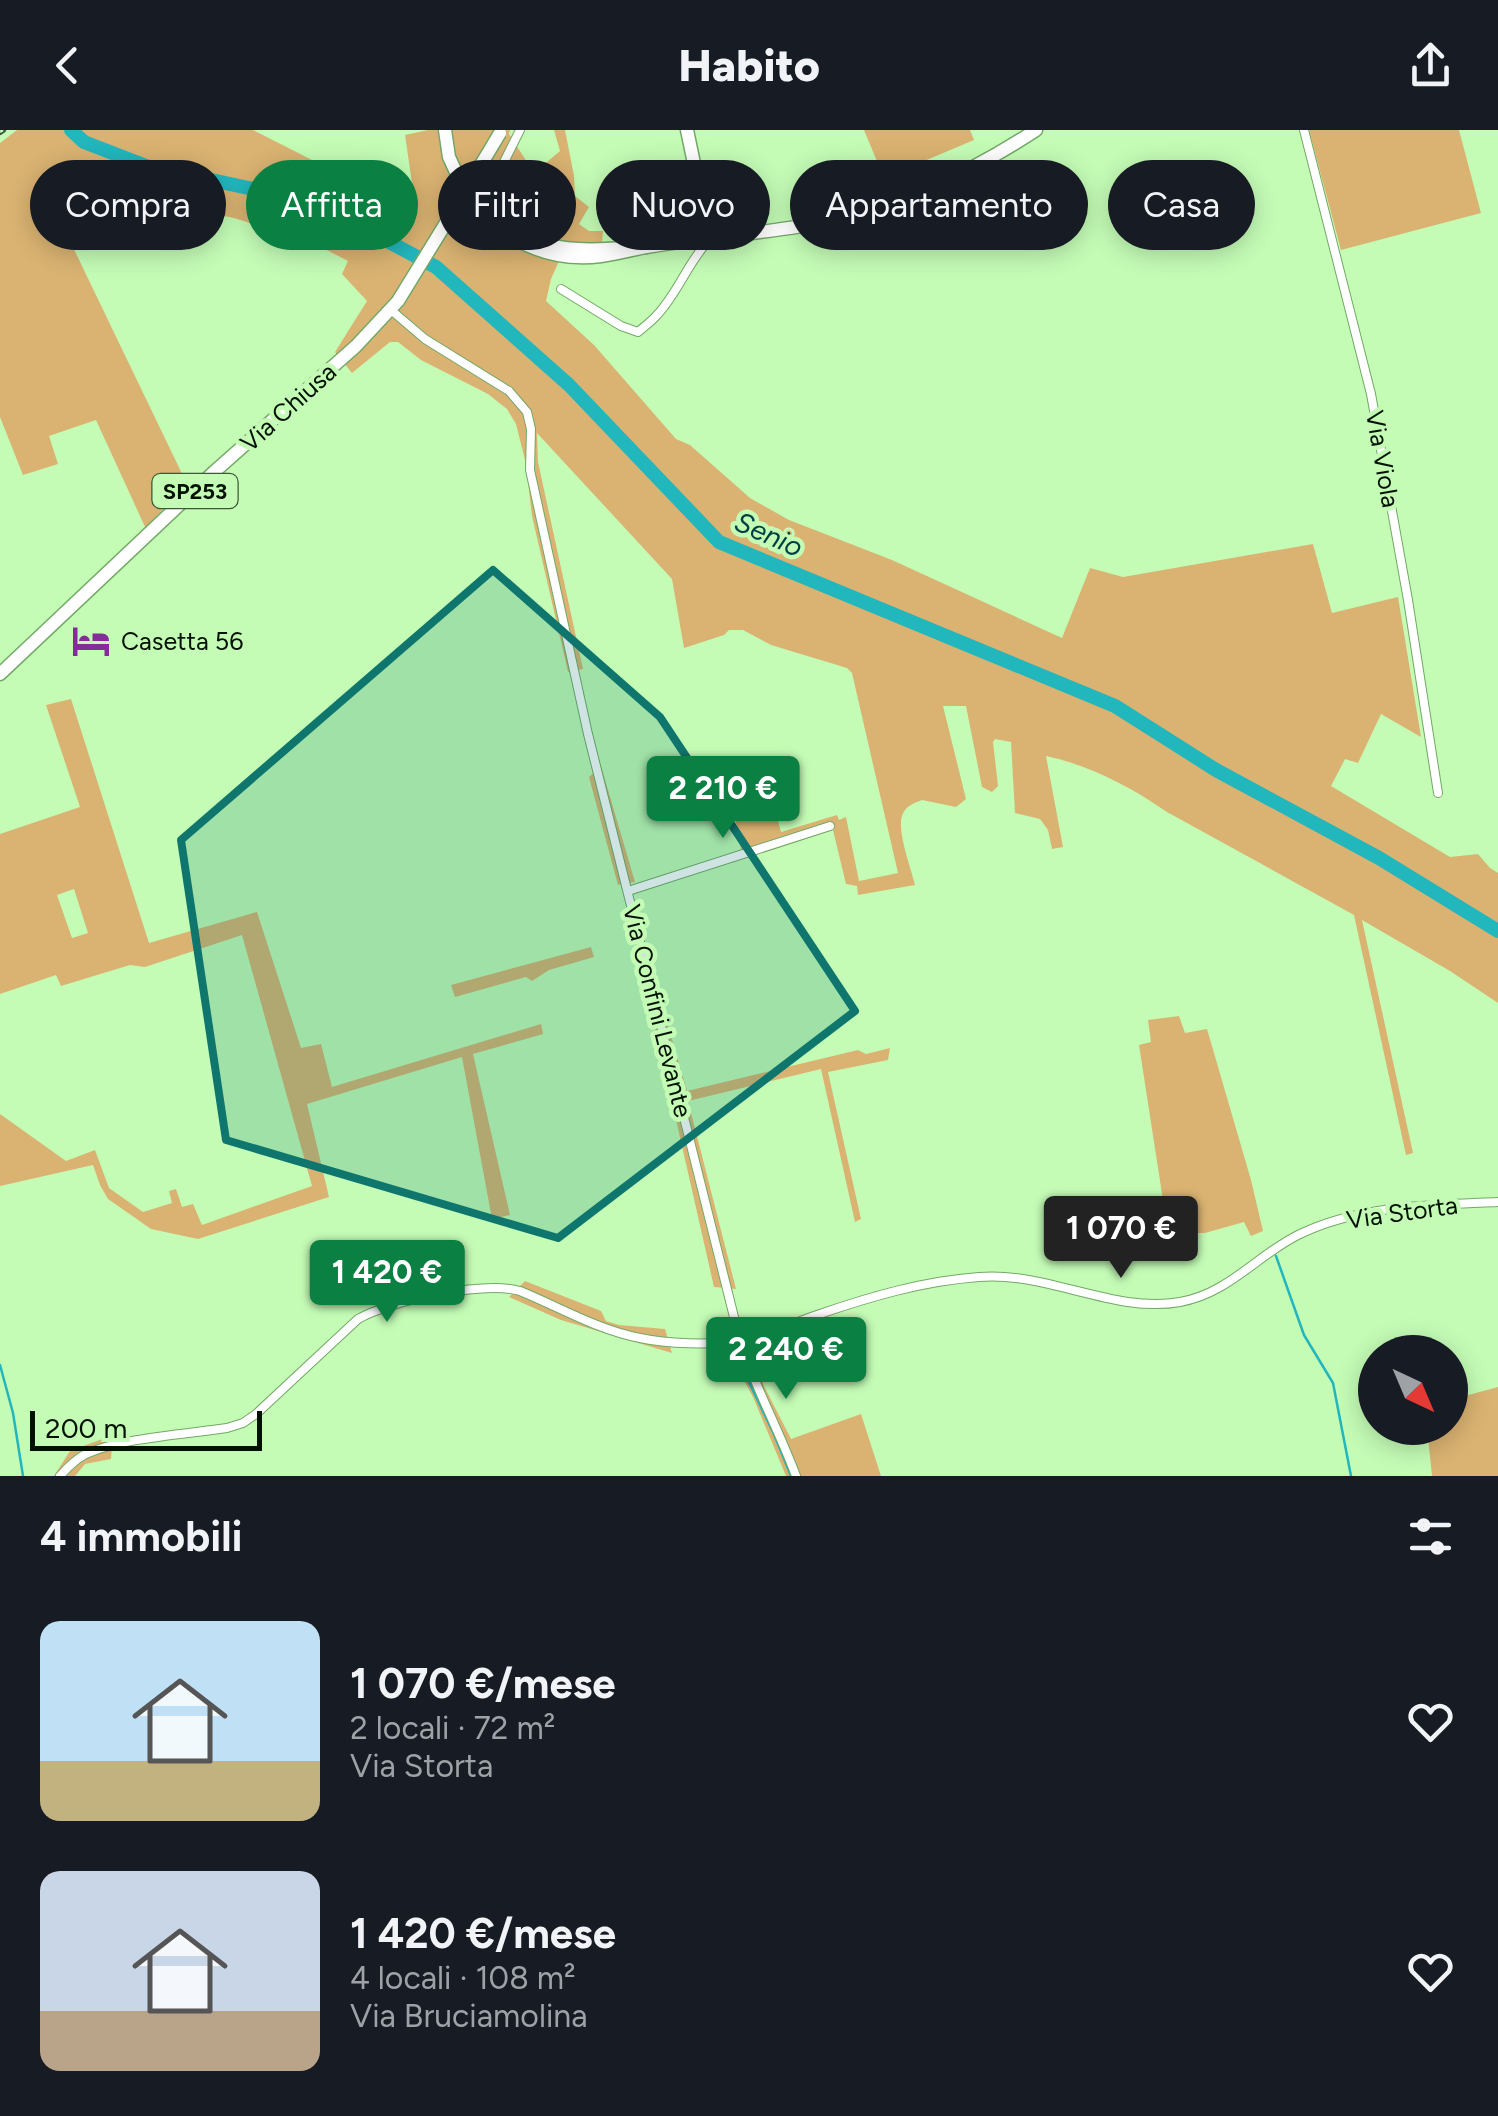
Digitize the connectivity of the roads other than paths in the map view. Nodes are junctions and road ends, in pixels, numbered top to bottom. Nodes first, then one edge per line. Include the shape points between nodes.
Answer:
1 (446, 130) edge
2 (520, 130) edge
3 (687, 130) edge
4 (1036, 130) edge
5 (1304, 130) edge
6 (501, 132) edge
7 (456, 160) edge
8 (501, 160) edge
9 (693, 160) edge
10 (770, 229) edge
11 (543, 250) edge
12 (627, 250) edge
13 (700, 250) edge
14 (561, 289) dead end
15 (394, 305) junction
16 (0, 674) edge
17 (1438, 793) dead end
18 (830, 826) dead end
19 (628, 891) junction
20 (1498, 1202) edge
21 (740, 1341) junction
22 (60, 1476) edge
23 (796, 1476) edge

1 - 7 main road
2 - 8 street
3 - 9 main road
4 - 10 main road via 934,188 881,208
5 - 17 street, Via Viola via 1371,394
6 - 15 main road, SP253, bridge
11 - 12 main road via 575,257
13 - 14 street via 659,314 638,332
15 - 16 main road, Via Chiusa / SP253
15 - 19 street, Via Confini Levante via 425,340 508,390 526,412 534,489
18 - 19 street
19 - 21 street, Via Confini Levante
20 - 21 street, Via Storta via 1344,1218 1296,1236 1224,1287 1181,1302 1124,1301 1030,1278 981,1276 866,1298
21 - 22 street, Via Storta via 642,1339 506,1286 446,1293 358,1318 243,1422 86,1454
21 - 23 street, Via Confini Levante

